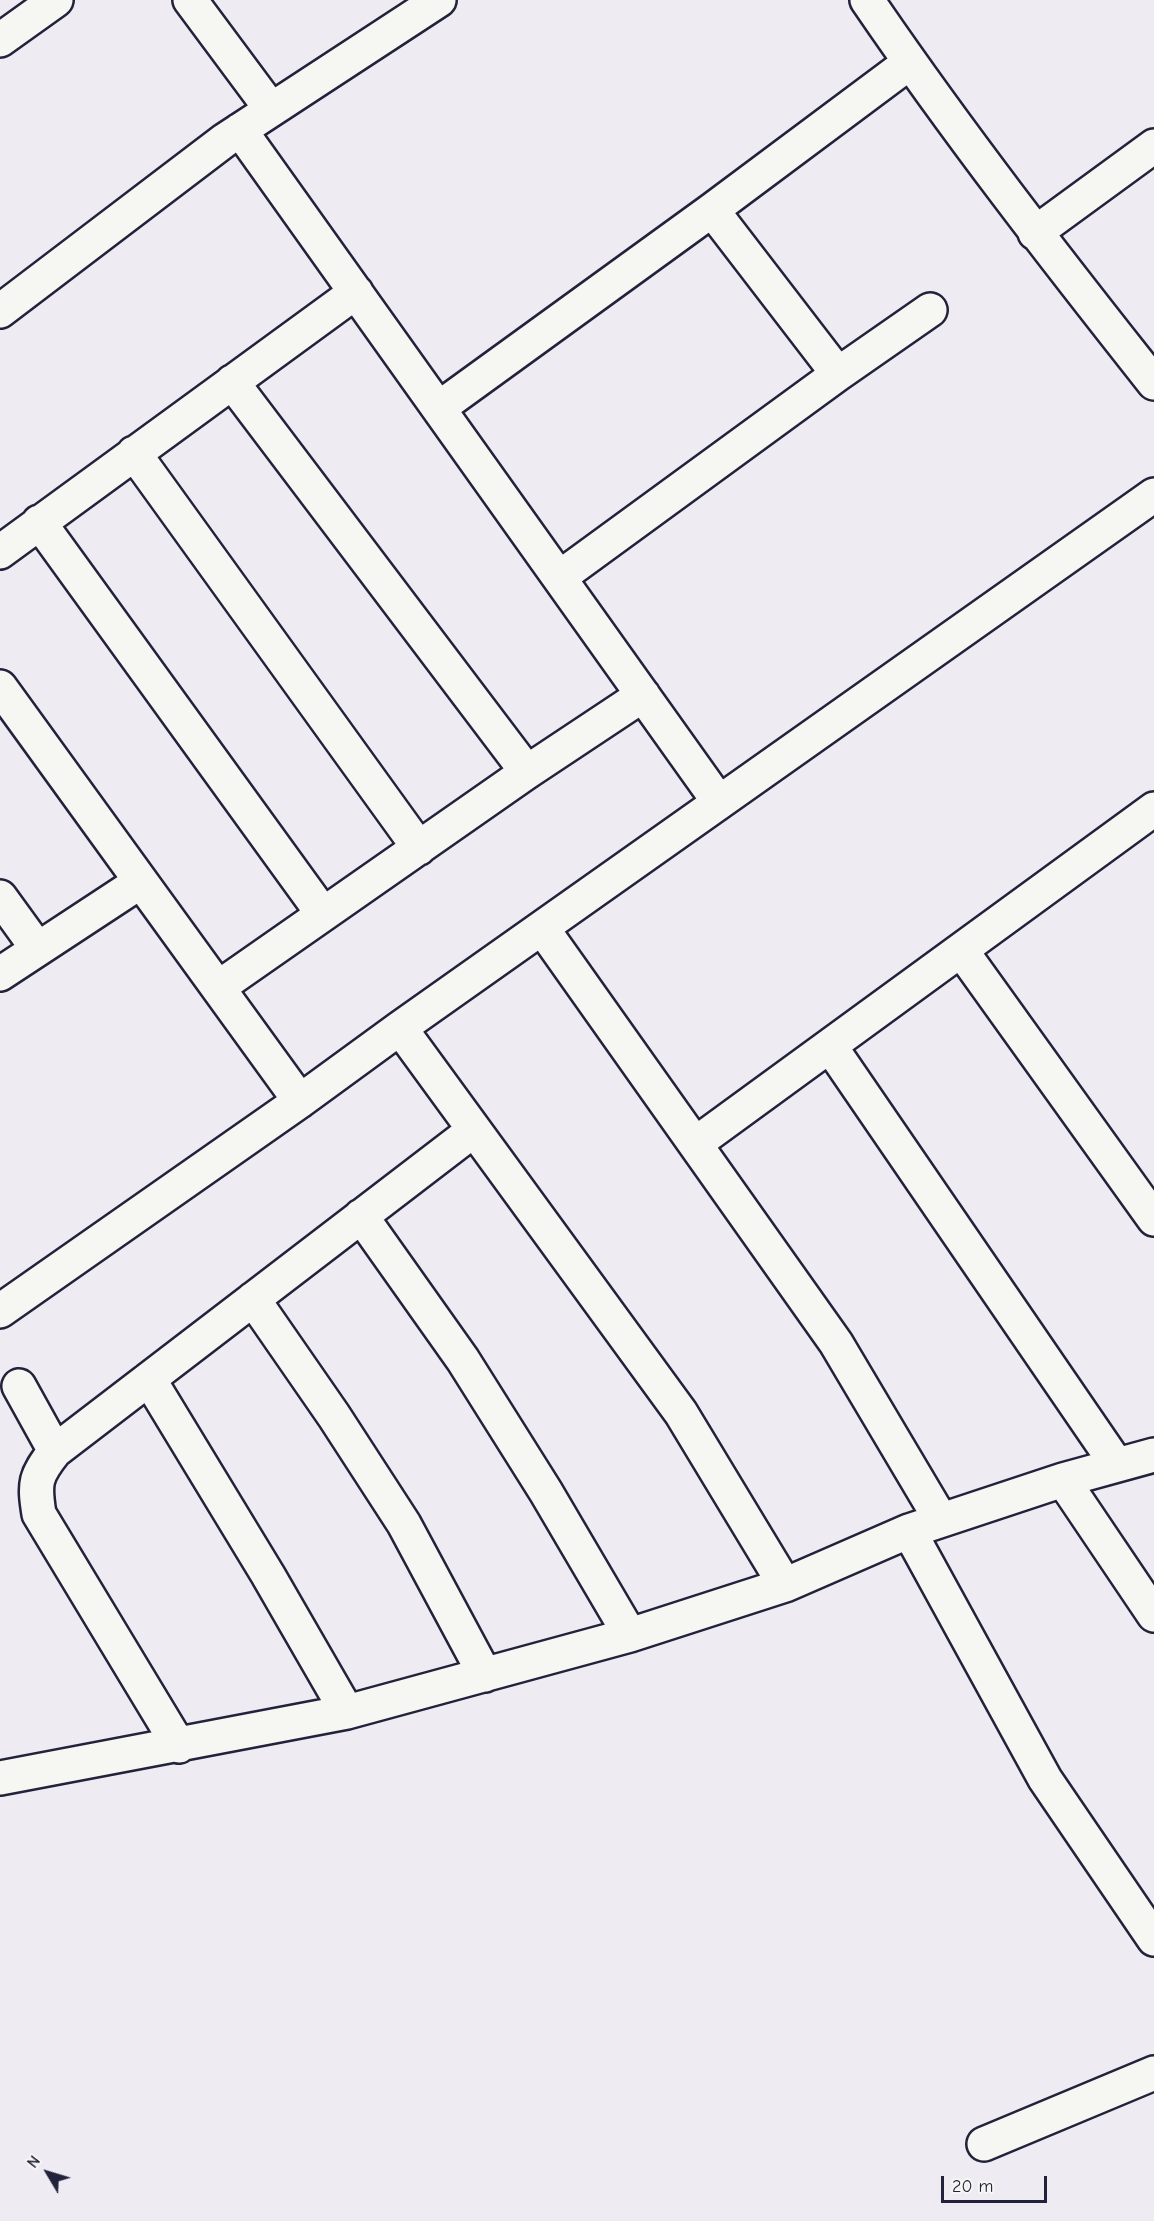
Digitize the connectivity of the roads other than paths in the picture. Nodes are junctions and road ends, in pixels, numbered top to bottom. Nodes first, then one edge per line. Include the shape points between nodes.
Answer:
1 (56, 0) edge
2 (190, 0) edge
3 (867, 0) edge
4 (424, 4) edge
5 (0, 40) edge
6 (909, 63) junction
7 (271, 109) junction
8 (240, 130) junction
9 (1154, 146) edge
10 (712, 210) junction
11 (1035, 233) junction
12 (356, 292) junction
13 (930, 310) dead end
14 (0, 311) edge
15 (838, 374) junction
16 (232, 382) junction
17 (1154, 383) edge
18 (438, 408) junction
19 (134, 453) junction
20 (1154, 495) edge
21 (39, 522) junction
22 (0, 552) edge
23 (560, 578) junction
24 (0, 687) edge
25 (643, 695) junction
26 (527, 772) junction
27 (719, 802) junction
28 (1154, 809) edge
29 (420, 848) junction
30 (140, 882) junction
31 (0, 897) edge
32 (323, 914) junction
33 (542, 928) junction
34 (37, 948) junction
35 (961, 950) junction
36 (0, 974) edge
37 (219, 987) junction
38 (400, 1028) junction
39 (830, 1046) junction
40 (300, 1101) junction
41 (474, 1130) junction
42 (695, 1144) junction
43 (361, 1216) junction
44 (1154, 1219) edge
45 (253, 1299) junction
46 (0, 1311) edge
47 (149, 1379) junction
48 (19, 1386) dead end
49 (55, 1451) junction
50 (1154, 1455) edge
51 (1116, 1465) junction
52 (1063, 1480) junction
53 (941, 1521) junction
54 (909, 1531) junction
55 (785, 1585) junction
56 (1154, 1615) edge
57 (630, 1635) junction
58 (485, 1675) junction
59 (347, 1712) junction
60 (179, 1746) junction
61 (1, 1777) edge
62 (1154, 1939) edge
63 (1154, 2073) edge
64 (984, 2144) dead end

1 - 5 street
2 - 7 street
3 - 6 street
4 - 7 street
6 - 10 street
6 - 11 street
7 - 8 street
8 - 12 street
8 - 14 street
9 - 11 street
10 - 15 street
10 - 18 street
11 - 17 street
12 - 16 street
12 - 18 street
13 - 15 street
15 - 23 street
16 - 19 street
16 - 26 street
18 - 23 street
19 - 21 street
19 - 29 street
20 - 27 street
21 - 22 street
21 - 32 street
23 - 25 street
24 - 30 street
25 - 26 street
25 - 27 street
26 - 29 street
27 - 33 street
28 - 35 street
29 - 32 street
30 - 34 street
30 - 37 street
31 - 34 street
32 - 37 street
33 - 38 street
33 - 42 street
34 - 36 street
35 - 39 street
35 - 44 street
37 - 40 street
38 - 40 street
38 - 41 street
39 - 42 street
39 - 51 street
40 - 46 street
41 - 43 street
41 - 55 street via 681,1413
42 - 53 street via 836,1343
43 - 45 street
43 - 57 street via 463,1360
45 - 47 street
45 - 58 street via 404,1524
47 - 49 street
47 - 59 street
48 - 49 street
49 - 60 street via 42,1468 35,1489 39,1514
50 - 51 street
51 - 52 street
52 - 53 street
52 - 56 street
53 - 54 street
54 - 55 street
54 - 62 street via 1045,1779
55 - 57 street
57 - 58 street
58 - 59 street
59 - 60 street
60 - 61 street
63 - 64 street

